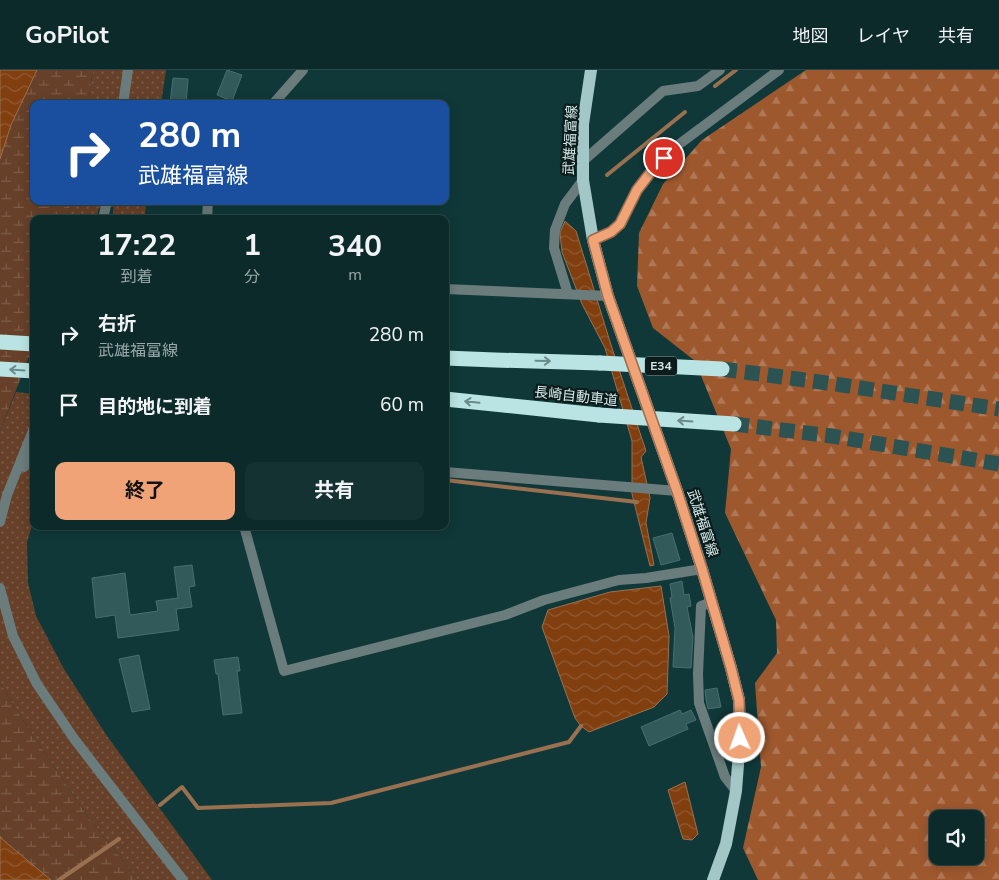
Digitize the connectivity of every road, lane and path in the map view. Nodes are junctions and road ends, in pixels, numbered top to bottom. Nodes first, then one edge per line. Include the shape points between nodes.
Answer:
1 (128, 70) edge
2 (303, 70) edge
3 (592, 70) edge
4 (720, 70) edge
5 (779, 70) edge
6 (124, 100) edge
7 (277, 100) edge
8 (583, 162) junction
9 (583, 180) junction
10 (593, 240) junction
11 (449, 290) edge
12 (571, 294) junction
13 (604, 296) junction
14 (0, 342) edge
15 (30, 344) edge
16 (449, 358) edge
17 (0, 369) edge
18 (722, 370) tunnel mouth
19 (30, 371) edge
20 (449, 399) edge
21 (734, 424) tunnel mouth
22 (30, 438) edge
23 (30, 456) edge
24 (449, 472) edge
25 (677, 491) junction
26 (6, 495) junction
27 (0, 522) edge
28 (245, 530) edge
29 (702, 569) junction
30 (0, 588) edge
31 (712, 602) junction
32 (736, 791) junction
33 (183, 880) edge
34 (714, 880) edge

1 - 6 street
2 - 7 street
3 - 8 main road, 武雄福富線 via 583,124
4 - 8 street via 698,86 663,92
5 - 10 street via 674,148 637,190 620,224
8 - 9 main road, 武雄福富線
9 - 10 main road, 武雄福富線
9 - 12 street via 565,204 555,230 554,248
10 - 13 main road, 武雄福富線
11 - 12 street
12 - 13 street
13 - 25 main road, 武雄福富線
14 - 15 highway
16 -> 18 highway, E34, bridge
19 -> 17 highway
21 -> 20 highway, 長崎自動車道, bridge via 599,415
22 - 26 street
23 - 26 street
24 - 25 street
25 - 29 main road, 武雄福富線
26 - 27 street
28 - 29 street via 284,671 505,615 544,600 619,580
29 - 31 main road, 武雄福富線
30 - 33 street via 13,636 37,684 75,740
31 - 32 main road, 武雄福富線 via 739,700
31 - 32 street via 701,606 699,703 725,777
32 - 34 main road, 武雄福富線 via 726,844

